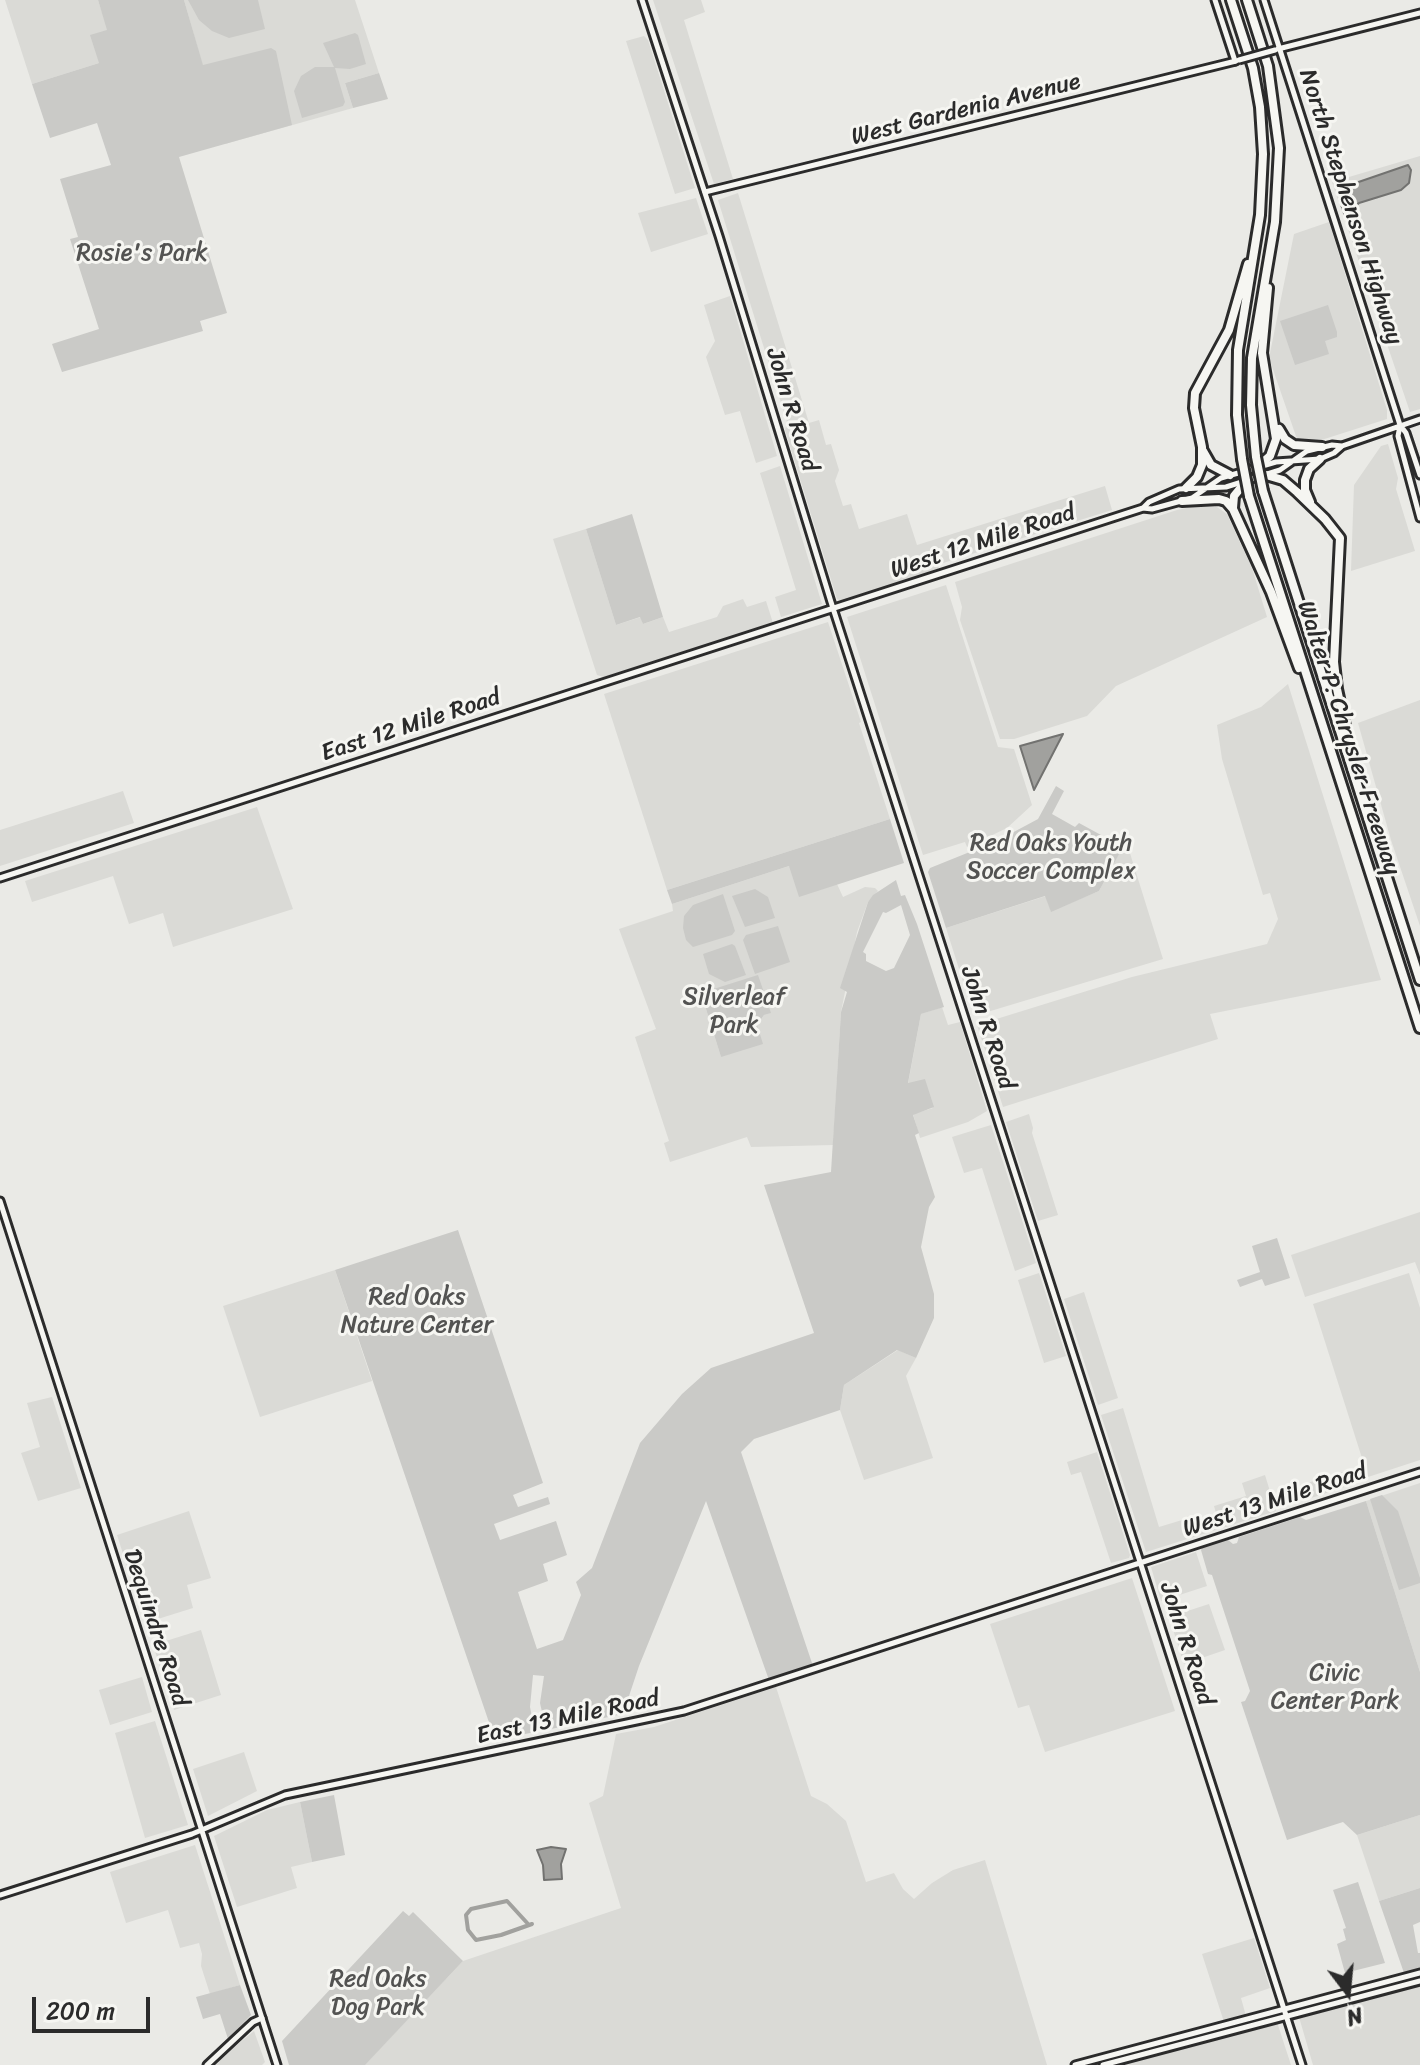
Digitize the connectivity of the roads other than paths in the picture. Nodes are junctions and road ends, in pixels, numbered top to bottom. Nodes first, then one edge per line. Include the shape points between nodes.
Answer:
1 (642, 0) edge
2 (1215, 0) edge
3 (1231, 0) edge
4 (1247, 0) edge
5 (1264, 0) edge
6 (1420, 13) edge
7 (1278, 49) junction
8 (1237, 60) junction
9 (705, 192) junction
10 (1256, 241) junction
11 (1272, 243) junction
12 (1274, 418) junction
13 (1420, 419) edge
14 (1400, 425) junction
15 (1342, 446) junction
16 (1202, 447) junction
17 (1322, 447) junction
18 (1320, 459) junction
19 (1294, 461) junction
20 (1256, 468) junction
21 (1230, 475) junction
22 (1266, 475) junction
23 (1420, 475) edge
24 (1247, 480) junction
25 (1186, 488) junction
26 (1206, 488) junction
27 (1182, 501) junction
28 (1313, 506) junction
29 (1143, 508) junction
30 (1233, 509) junction
31 (1420, 518) edge
32 (834, 610) junction
33 (1316, 707) junction
34 (1355, 777) junction
35 (0, 878) edge
36 (1420, 980) edge
37 (1420, 1028) edge
38 (0, 1201) edge
39 (1420, 1472) edge
40 (1140, 1563) junction
41 (202, 1830) junction
42 (0, 1895) edge
43 (1420, 1973) edge
44 (1420, 1981) edge
45 (1397, 1983) junction
46 (1286, 2012) junction
47 (262, 2018) junction
48 (1245, 2023) junction
49 (207, 2065) edge
50 (277, 2065) edge
51 (1075, 2065) edge
52 (1103, 2065) edge
53 (1302, 2065) edge

1 - 9 main road, John R Road
2 - 8 main road
3 - 10 highway via 1253,68 1262,122
4 - 11 highway via 1268,66 1278,128
5 - 7 main road, North Stephenson Highway
6 - 7 main road, West Gardenia Avenue
7 - 8 main road, West Gardenia Avenue, bridge
7 - 14 main road, North Stephenson Highway
8 - 9 main road, West Gardenia Avenue
9 - 32 main road, John R Road
10 - 16 highway via 1229,330 1195,393
10 - 33 highway, Walter P. Chrysler Freeway, bridge via 1238,350 1242,459
11 - 12 highway via 1262,343
11 - 34 highway, Walter P. Chrysler Freeway, bridge via 1252,358 1256,457
12 - 17 highway via 1291,443
12 - 20 highway via 1275,446
13 - 14 main road, West 12 Mile Road
14 - 15 main road, West 12 Mile Road
14 - 23 main road, North Stephenson Highway
14 - 31 main road, North Stephenson Highway via 1398,436
15 - 17 main road, West 12 Mile Road
15 - 18 main road, West 12 Mile Road
16 - 21 highway via 1211,465
16 - 25 highway via 1201,471
17 - 19 main road, West 12 Mile Road
18 - 19 main road, West 12 Mile Road
18 - 28 highway via 1305,480
19 - 20 main road, West 12 Mile Road
19 - 22 main road, West 12 Mile Road
20 - 21 main road, West 12 Mile Road
21 - 26 main road, West 12 Mile Road
22 - 24 main road, West 12 Mile Road
22 - 28 highway via 1283,480
24 - 26 main road, West 12 Mile Road
24 - 30 highway via 1234,496
25 - 26 main road, West 12 Mile Road
25 - 29 main road, West 12 Mile Road
26 - 27 main road, West 12 Mile Road
27 - 29 main road, West 12 Mile Road
27 - 30 highway via 1219,499
28 - 34 highway via 1341,542 1335,672
29 - 32 main road, West 12 Mile Road
30 - 33 highway
32 - 35 main road, East 12 Mile Road
32 - 40 main road, John R Road
33 - 37 highway, Walter P. Chrysler Freeway
34 - 36 highway, Walter P. Chrysler Freeway
38 - 41 main road, Dequindre Road
39 - 40 main road, West 13 Mile Road
40 - 41 main road, East 13 Mile Road via 684,1711 285,1795
40 - 46 main road, John R Road
41 - 42 main road, East 13 Mile Road
41 - 47 main road, Dequindre Road
43 - 45 main road
44 - 45 main road
45 - 46 main road
46 - 48 main road
46 - 53 main road, John R Road
47 - 49 main road
47 - 50 main road, Dequindre Road
48 - 51 main road
48 - 52 main road

